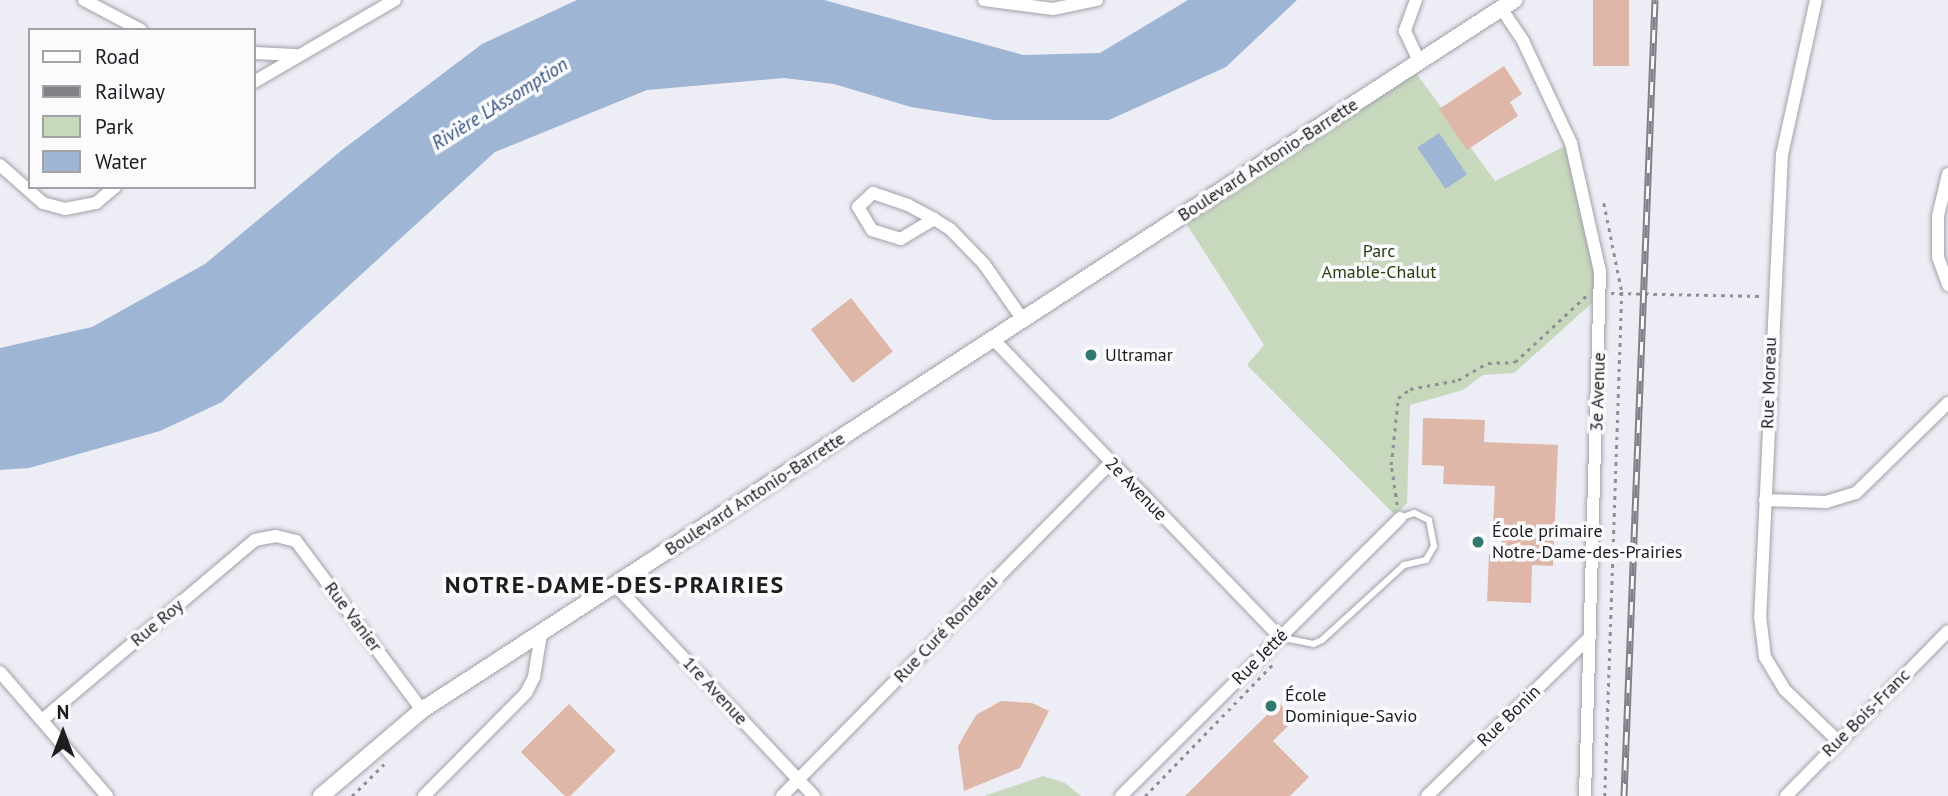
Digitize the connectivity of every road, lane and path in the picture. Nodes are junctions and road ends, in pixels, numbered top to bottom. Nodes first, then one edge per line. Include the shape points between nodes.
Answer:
1 (84, 0) edge
2 (395, 0) edge
3 (984, 0) edge
4 (1097, 0) edge
5 (1416, 0) edge
6 (1816, 0) edge
7 (1508, 4) edge
8 (137, 28) edge
9 (256, 53) edge
10 (296, 55) junction
11 (1419, 61) junction
12 (256, 81) edge
13 (0, 165) edge
14 (1948, 174) edge
15 (113, 189) edge
16 (1604, 203) dead end
17 (934, 219) junction
18 (1948, 285) edge
19 (1622, 292) junction
20 (1602, 293) junction
21 (1772, 296) junction
22 (1023, 320) junction
23 (993, 339) junction
24 (1948, 403) edge
25 (1110, 463) junction
26 (1765, 500) junction
27 (1400, 518) junction
28 (276, 536) joint
29 (615, 585) junction
30 (1948, 631) edge
31 (541, 634) junction
32 (1590, 637) junction
33 (1285, 638) junction
34 (0, 672) edge
35 (422, 710) junction
36 (42, 720) junction
37 (1838, 741) junction
38 (799, 780) junction
39 (107, 796) edge
40 (321, 796) edge
41 (424, 796) edge
42 (782, 796) edge
43 (814, 796) edge
44 (1121, 796) edge
45 (1145, 796) edge
46 (1427, 796) edge
47 (1585, 796) edge
48 (1605, 796) edge
49 (1786, 796) edge

1 - 8 street
2 - 10 street
3 - 4 street via 1053,9
5 - 11 street via 1405,31
6 - 21 street, Rue Moreau via 1782,154
7 - 11 street, Boulevard Antonio-Barrette
7 - 20 street, 3e Avenue via 1571,143
9 - 10 street
10 - 12 street
11 - 22 street, Boulevard Antonio-Barrette
13 - 15 street via 43,203 65,209 96,203
14 - 18 street via 1938,216 1938,257
16 - 19 path, 3e Avenue
17 - 17 street via 873,193 858,207 872,230 901,239
17 - 22 street via 984,264
19 - 20 path
19 - 21 path
19 - 48 path, 3e Avenue
20 - 27 path via 1582,297 1515,362 1483,365 1458,380 1410,389 1398,398 1391,465
20 - 32 street, 3e Avenue
21 - 26 street, Rue Moreau
22 - 23 street, Boulevard Antonio-Barrette
23 - 25 street, 2e Avenue
23 - 29 street, Boulevard Antonio-Barrette
24 - 26 street via 1856,493 1826,502
25 - 33 street, 2e Avenue
25 - 38 street, Rue Curé Rondeau
26 - 37 street, Rue Moreau via 1760,616 1765,657 1784,690
27 - 33 street, Rue Jetté
27 - 33 lane via 1414,513 1429,520 1434,530 1432,553 1426,560 1404,565 1322,640 1314,644
28 - 35 street, Rue Vanier via 296,541
28 - 36 street, Rue Roy via 255,540
29 - 31 street, Boulevard Antonio-Barrette
29 - 38 street, 1re Avenue
30 - 37 street, Rue Bois-Franc
31 - 35 street, Boulevard Antonio-Barrette
31 - 41 street via 534,677 526,693
32 - 46 street, Rue Bonin
32 - 47 street, 3e Avenue
33 - 44 street, Rue Jetté
33 - 45 path via 1271,670
34 - 36 street
35 - 40 street, Boulevard Antonio-Barrette
36 - 39 street
37 - 49 street, Rue Bois-Franc
38 - 42 street, Rue Curé Rondeau
38 - 43 street, 1re Avenue

